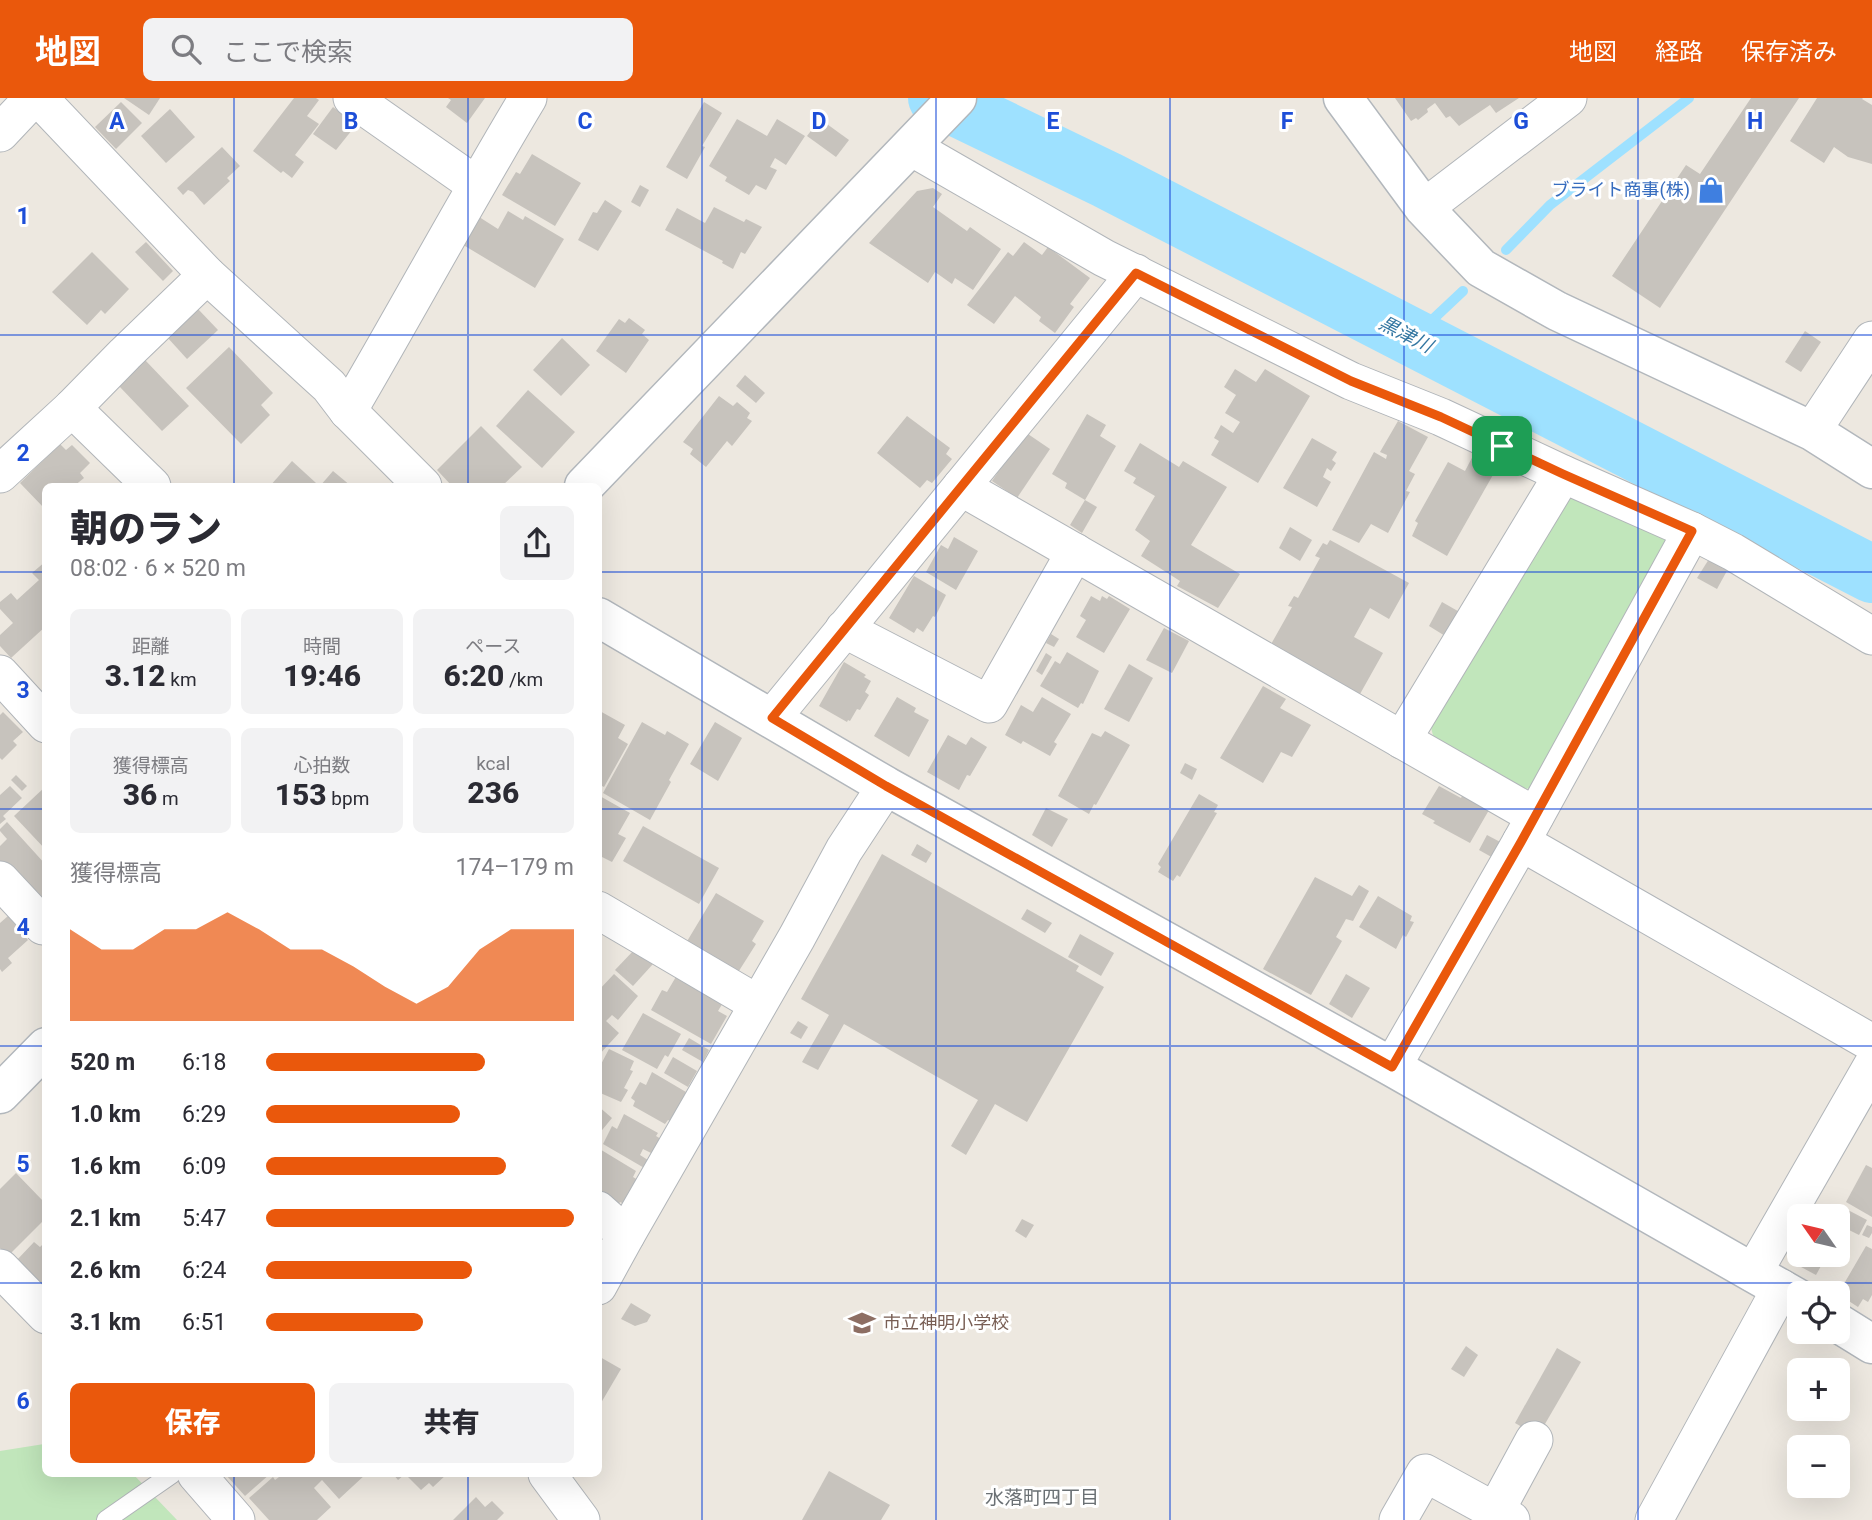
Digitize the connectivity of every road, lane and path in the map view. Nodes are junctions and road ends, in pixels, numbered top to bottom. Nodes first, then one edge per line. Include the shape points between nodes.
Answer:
1 (33, 98) edge
2 (39, 98) edge
3 (352, 98) edge
4 (528, 98) edge
5 (957, 98) edge
6 (1343, 98) edge
7 (1568, 98) edge
8 (0, 133) edge
9 (911, 147) junction
10 (476, 186) junction
11 (1424, 208) junction
12 (1136, 273) junction
13 (207, 275) junction
14 (1872, 340) edge
15 (72, 408) junction
16 (348, 411) junction
17 (1812, 431) junction
18 (1872, 469) edge
19 (0, 474) edge
20 (1563, 474) junction
21 (149, 483) edge
22 (420, 483) edge
23 (587, 483) edge
24 (961, 487) junction
25 (1692, 531) junction
26 (1075, 552) junction
27 (602, 619) edge
28 (844, 629) junction
29 (1872, 636) edge
30 (0, 674) edge
31 (772, 718) junction
32 (42, 720) edge
33 (1402, 740) junction
34 (886, 786) junction
35 (1528, 829) junction
36 (0, 880) edge
37 (602, 912) edge
38 (42, 924) edge
39 (758, 1004) junction
40 (1872, 1043) edge
41 (42, 1051) edge
42 (1872, 1066) edge
43 (1392, 1067) junction
44 (0, 1094) edge
45 (602, 1214) edge
46 (626, 1235) junction
47 (0, 1268) edge
48 (602, 1279) edge
49 (1778, 1287) edge
50 (42, 1311) edge
51 (1850, 1330) edge
52 (1872, 1344) edge
53 (1534, 1440) dead end
54 (168, 1477) edge
55 (199, 1477) edge
56 (549, 1477) edge
57 (1503, 1516) edge
58 (106, 1520) edge
59 (236, 1520) edge
60 (581, 1520) edge
61 (1398, 1520) edge
62 (1654, 1520) edge

1 - 8 street
2 - 13 street
3 - 10 street
4 - 10 street
5 - 9 street
6 - 11 street
7 - 11 street
9 - 12 street
9 - 23 street
10 - 16 street
11 - 17 street via 1481,268 1557,311
12 - 20 street via 1351,381
12 - 24 street
13 - 15 street
13 - 16 street via 329,386
14 - 17 street
15 - 19 street
15 - 21 street
16 - 22 street
17 - 18 street
20 - 25 street
20 - 33 street
24 - 26 street
24 - 28 street
25 - 29 street
25 - 35 street
26 - 28 street via 989,704
26 - 33 street
27 - 31 street
28 - 31 street
30 - 32 street
31 - 34 street
33 - 35 street
34 - 39 street via 844,850
34 - 43 street
35 - 40 street
35 - 43 street
36 - 38 street
37 - 39 street
39 - 46 street
41 - 44 street
42 - 49 street
43 - 49 street
45 - 46 street
46 - 48 street
47 - 50 street
49 - 62 street
51 - 52 street
53 - 57 street
54 - 58 lane
55 - 59 street
56 - 60 street
57 - 61 street via 1425,1473

